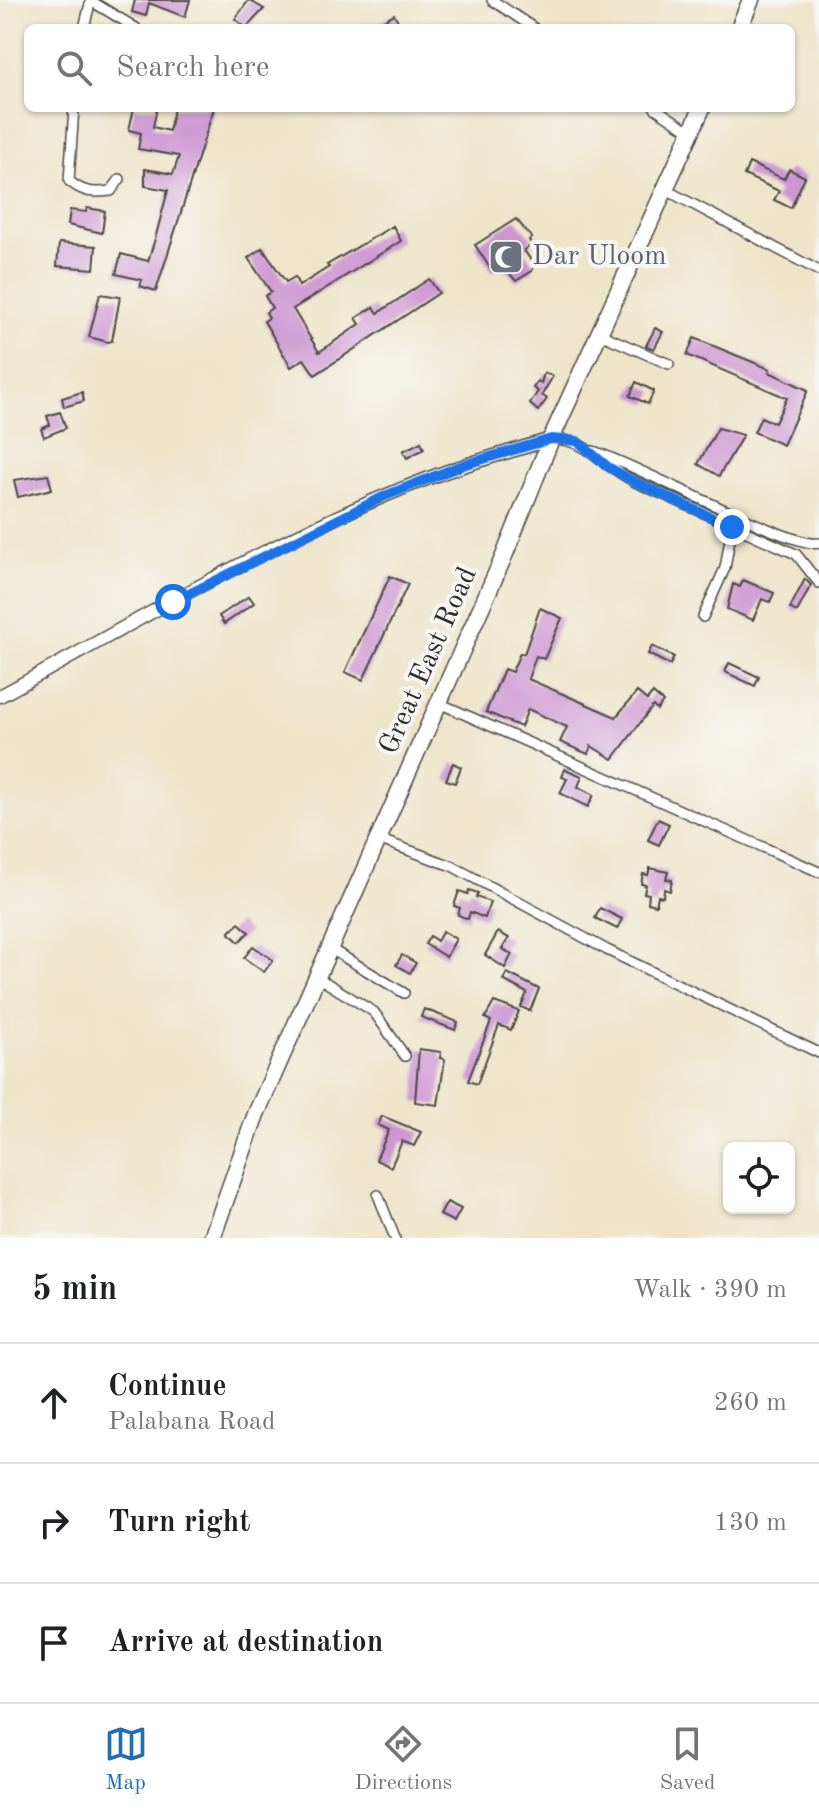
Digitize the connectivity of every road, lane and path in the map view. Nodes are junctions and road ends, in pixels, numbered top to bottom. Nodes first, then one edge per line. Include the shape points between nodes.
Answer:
1 (492, 0) edge
2 (751, 0) edge
3 (91, 1) edge
4 (85, 24) edge
5 (129, 24) edge
6 (528, 24) edge
7 (741, 24) edge
8 (74, 112) edge
9 (661, 112) edge
10 (700, 112) edge
11 (691, 132) junction
12 (120, 179) dead end
13 (666, 190) junction
14 (819, 271) edge
15 (600, 334) junction
16 (669, 364) dead end
17 (551, 439) junction
18 (589, 450) junction
19 (732, 527) junction
20 (819, 543) edge
21 (819, 583) edge
22 (703, 617) dead end
23 (0, 696) edge
24 (439, 703) junction
25 (378, 839) junction
26 (818, 870) edge
27 (329, 948) junction
28 (317, 977) junction
29 (404, 993) dead end
30 (819, 1053) edge
31 (405, 1056) dead end
32 (378, 1195) dead end
33 (212, 1238) edge
34 (395, 1238) edge

1 - 6 street
2 - 7 highway
3 - 4 street
3 - 5 street
8 - 12 street via 69,181 83,192 97,193 111,191
9 - 11 street
10 - 11 highway, Great East Road
11 - 13 highway, Great East Road
13 - 14 street
13 - 15 highway, Great East Road
15 - 16 street
15 - 17 highway, Great East Road
17 - 18 street via 577,441
17 - 23 street via 428,478 339,517
17 - 24 highway, Great East Road
18 - 19 street via 633,481
18 - 20 street via 658,476 793,540
19 - 21 street via 796,554
19 - 22 street via 725,568
24 - 25 highway, Great East Road
24 - 26 street
25 - 27 highway, Great East Road
25 - 30 street via 452,866 607,950
27 - 28 highway, Great East Road
27 - 29 street
28 - 31 street via 374,1012
28 - 33 highway, Great East Road via 256,1114
32 - 34 street

